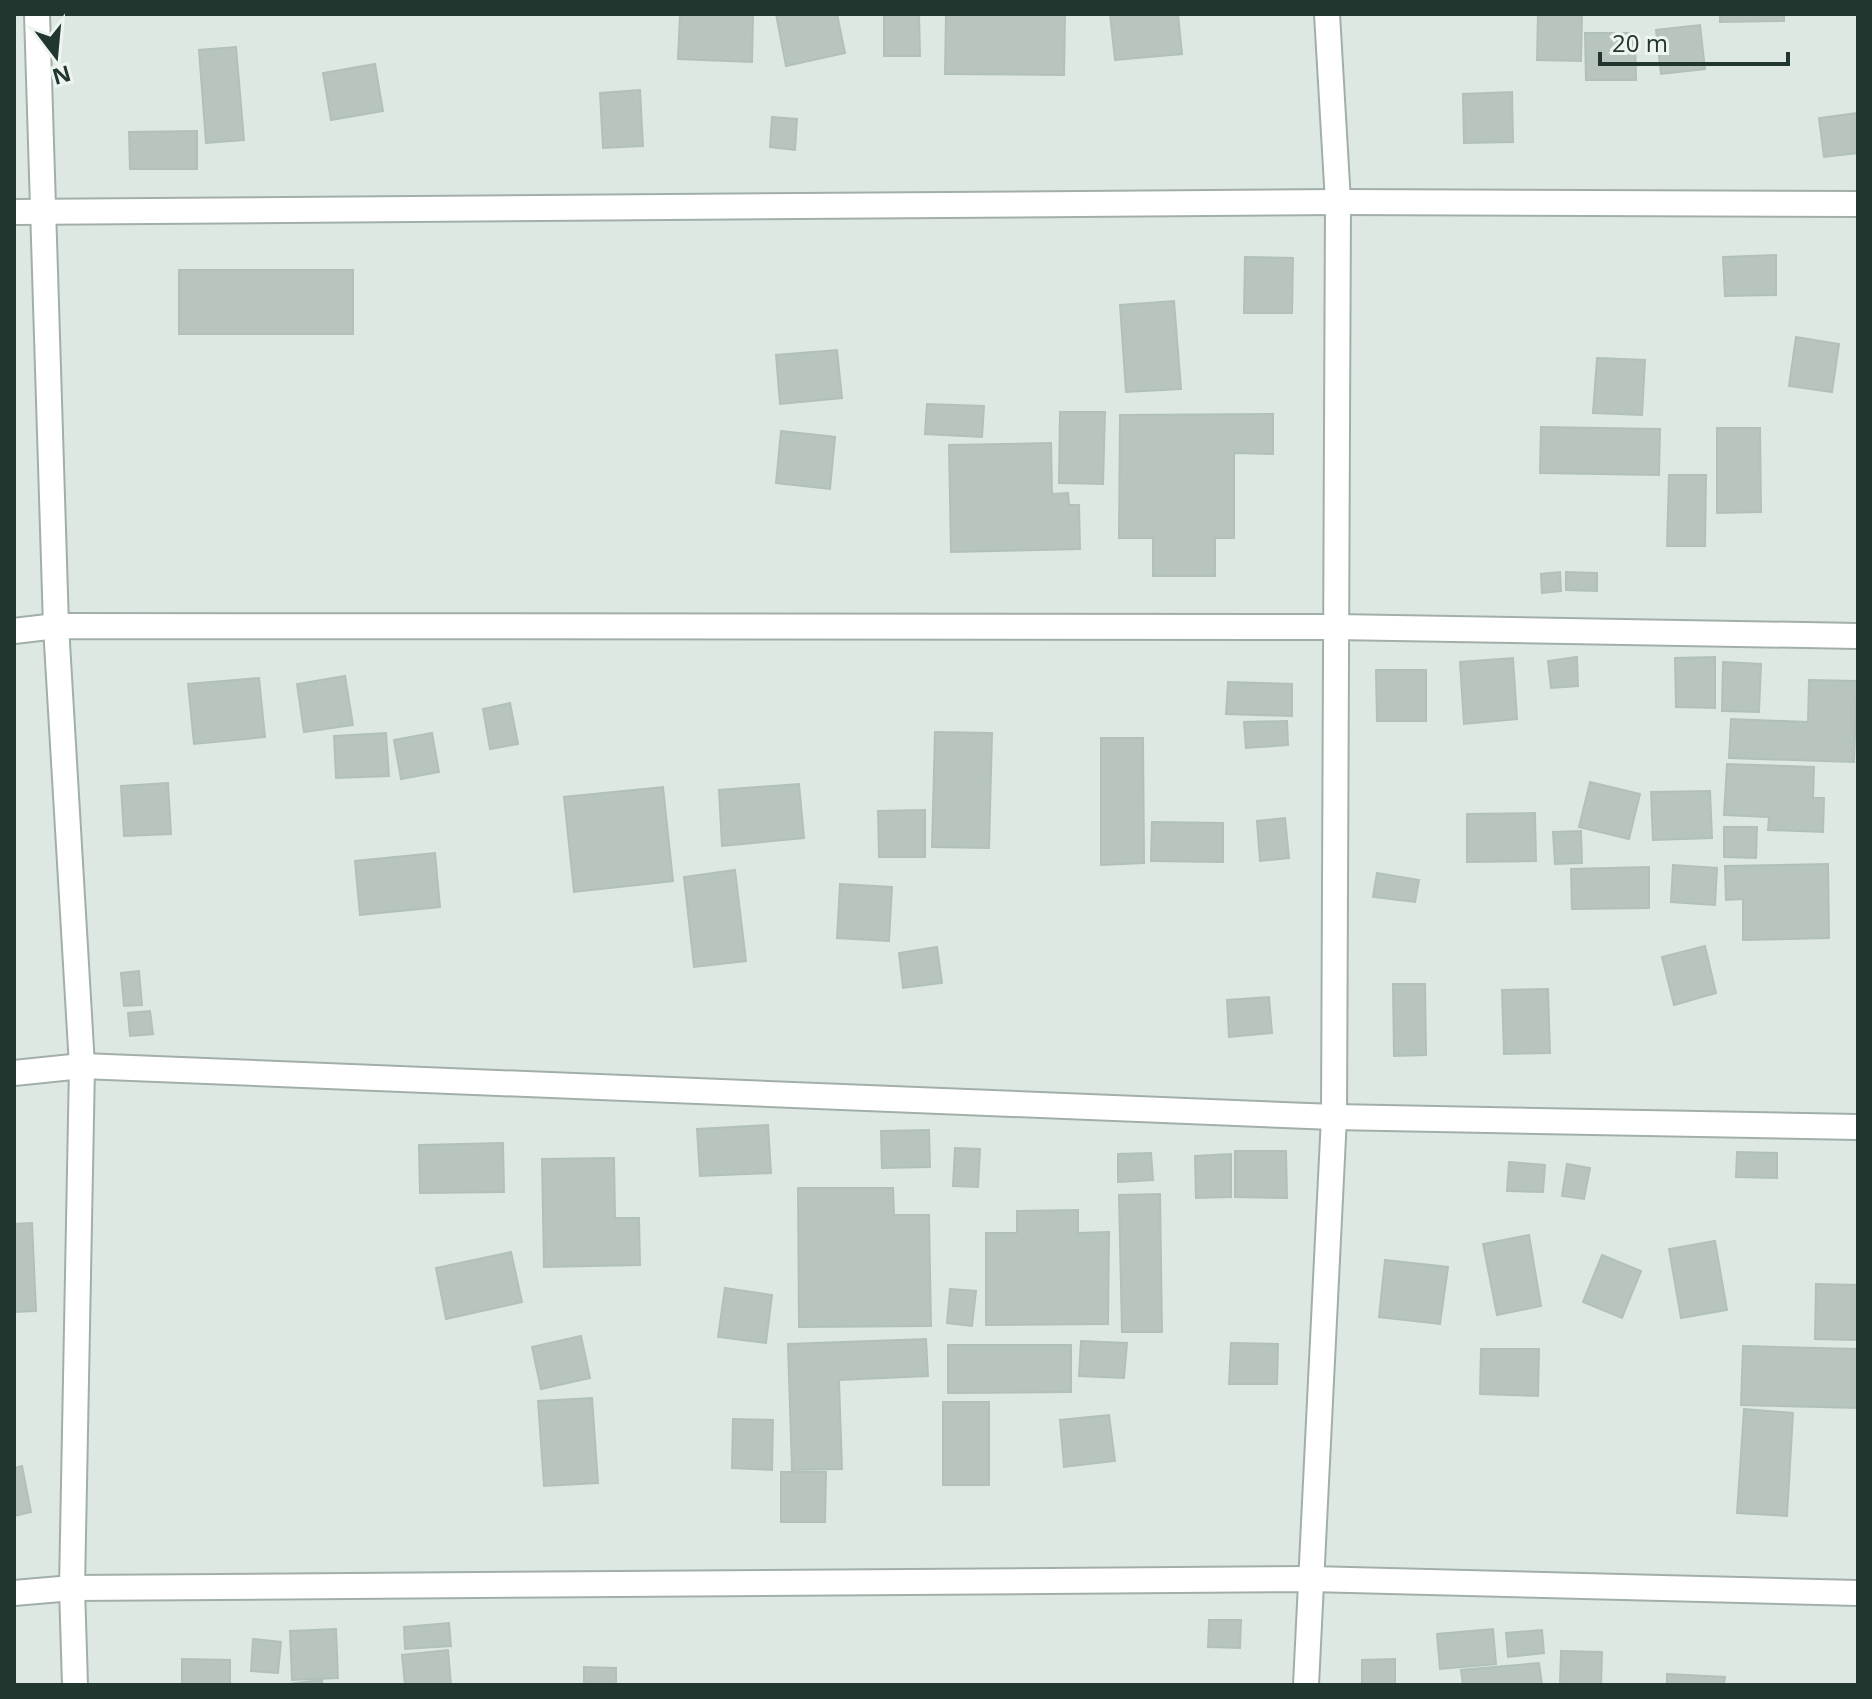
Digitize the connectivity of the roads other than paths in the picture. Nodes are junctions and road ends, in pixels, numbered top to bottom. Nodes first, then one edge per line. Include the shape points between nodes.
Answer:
1 (37, 14) edge
2 (1327, 14) edge
3 (1338, 202) junction
4 (1858, 204) edge
5 (43, 211) junction
6 (14, 212) edge
7 (56, 626) junction
8 (1336, 627) junction
9 (14, 631) edge
10 (1858, 636) edge
11 (82, 1066) junction
12 (14, 1073) edge
13 (1334, 1117) junction
14 (1858, 1127) edge
15 (1311, 1579) junction
16 (72, 1588) junction
17 (14, 1593) edge
18 (1858, 1593) edge
19 (75, 1685) edge
20 (1306, 1685) edge

1 - 5 street
2 - 3 street
3 - 4 street
3 - 5 street
3 - 8 street
5 - 6 street
5 - 7 street
7 - 8 street
7 - 9 street
7 - 11 street
8 - 10 street
8 - 13 street
11 - 12 street
11 - 13 street
11 - 16 street
13 - 14 street
13 - 15 street
15 - 16 street
15 - 18 street
15 - 20 street
16 - 17 street
16 - 19 street

